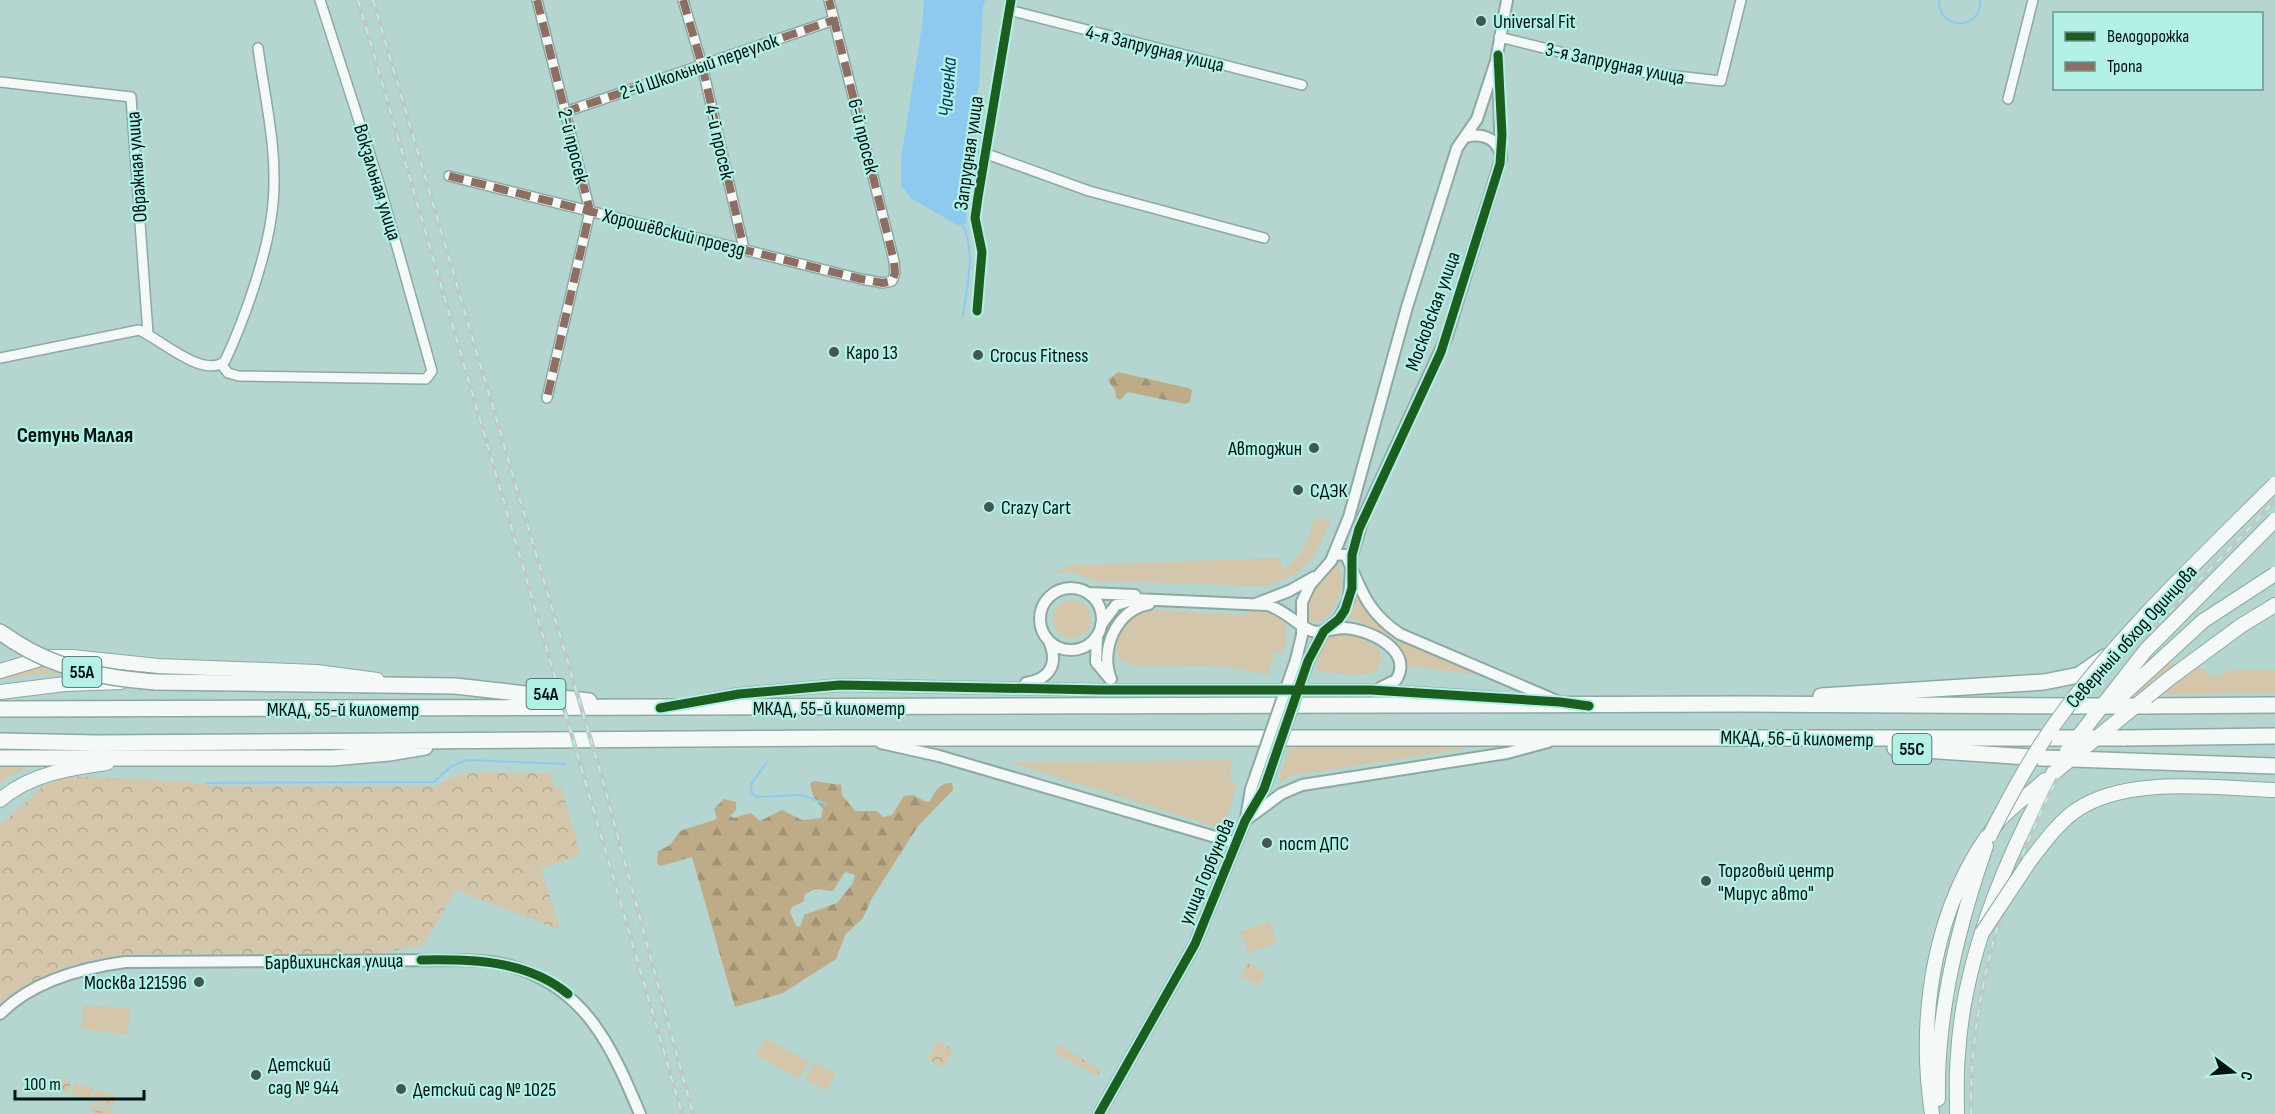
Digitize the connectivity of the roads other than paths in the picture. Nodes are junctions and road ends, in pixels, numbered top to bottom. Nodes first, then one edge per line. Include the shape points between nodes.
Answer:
1 (320, 0) edge
2 (537, 0) edge
3 (683, 0) edge
4 (828, 0) edge
5 (1011, 0) edge
6 (1508, 0) edge
7 (1741, 0) edge
8 (2033, 0) edge
9 (1009, 10) junction
10 (834, 20) junction
11 (1499, 37) junction
12 (258, 48) dead end
13 (1497, 55) junction
14 (702, 65) junction
15 (0, 82) edge
16 (1302, 85) dead end
17 (2008, 99) dead end
18 (565, 112) junction
19 (1466, 137) junction
20 (984, 153) junction
21 (1501, 155) junction
22 (449, 176) dead end
23 (590, 211) junction
24 (1264, 237) dead end
25 (744, 249) junction
26 (895, 273) joint
27 (977, 311) dead end
28 (148, 334) junction
29 (0, 358) edge
30 (222, 364) junction
31 (547, 398) dead end
32 (2275, 484) edge
33 (2275, 520) edge
34 (1334, 554) junction
35 (1352, 569) junction
36 (1320, 574) junction
37 (2275, 574) edge
38 (1088, 593) junction
39 (1167, 601) junction
40 (1256, 603) junction
41 (2275, 605) edge
42 (1301, 623) junction
43 (1101, 625) junction
44 (1324, 631) junction
45 (0, 632) edge
46 (1097, 636) junction
47 (1049, 641) junction
48 (0, 671) edge
49 (1111, 679) junction
50 (156, 682) junction
51 (399, 684) junction
52 (1008, 686) junction
53 (1154, 690) junction
54 (1371, 690) junction
55 (0, 692) edge
56 (1560, 702) junction
57 (1744, 704) junction
58 (2275, 705) edge
59 (1589, 706) junction
60 (1319, 707) joint
61 (637, 708) junction
62 (660, 708) junction
63 (8, 709) edge
64 (2275, 736) edge
65 (839, 738) junction
66 (1563, 738) junction
67 (469, 739) junction
68 (1319, 739) joint
69 (1781, 740) junction
70 (0, 741) edge
71 (2063, 744) junction
72 (0, 758) edge
73 (140, 759) junction
74 (2275, 766) edge
75 (1251, 789) junction
76 (2275, 790) edge
77 (0, 800) edge
78 (1257, 802) junction
79 (1270, 802) junction
80 (1245, 821) junction
81 (1236, 843) junction
82 (1982, 933) junction
83 (0, 1014) edge
84 (640, 1114) edge
85 (1099, 1114) edge
86 (1932, 1114) edge
87 (1938, 1114) edge
88 (1957, 1114) edge

1 - 30 street, Вокзальная улица via 379,183 432,366 430,376 239,376 228,373
2 - 18 street, 2-й просек
3 - 14 street, 4-й просек
4 - 10 street, 6-й просек
5 - 9 street, Запрудная улица
6 - 11 street, Московская улица
7 - 11 street, 3-я Запрудная улица via 1721,81 1641,72
8 - 17 street
9 - 16 street, 4-я Запрудная улица
9 - 20 street, Запрудная улица
10 - 14 street, 2-й Школьный переулок
10 - 26 street, 6-й просек
11 - 13 street, Московская улица
12 - 30 street via 272,143 273,204 254,285
13 - 19 street, Московская улица via 1477,119
13 - 21 street, Московская улица
14 - 18 street, 2-й Школьный переулок
14 - 25 street, 4-й просек
15 - 28 street, Овражная улица via 131,97
18 - 23 street, 2-й просек
19 - 21 street via 1492,140
19 - 34 street, Московская улица via 1457,148 1407,307 1369,450
20 - 24 street via 1134,204
20 - 27 street, Запрудная улица via 975,218 982,252
21 - 35 street, Московская улица via 1447,336 1364,516 1355,541
22 - 23 street, Хорошёвский проезд
23 - 25 street, Хорошёвский проезд
23 - 31 street, 2-й просек
25 - 26 street, Хорошёвский проезд via 883,283 892,281
28 - 29 street via 130,331
28 - 30 street via 187,359 204,365
32 - 57 highway, bridge via 2193,574 2095,666 2079,675 2003,687
32 - 87 main road, Северный обход Одинцова, bridge via 2156,603 2085,682 2030,763 1990,835 1969,893 1950,969 1941,1041
33 - 71 main road, Северный обход Одинцова, bridge via 2146,650
34 - 35 street via 1346,555
34 - 36 street, Московская улица
35 - 44 street, Московская улица via 1352,588 1345,610
35 - 56 street via 1371,609 1400,634
36 - 40 street
36 - 42 street, Московская улица via 1302,602
37 - 71 main road, bridge via 2203,621
38 - 39 street via 1144,595
38 - 43 street via 1099,607
38 - 47 street via 1065,589 1049,597 1040,619
39 - 40 street
39 - 43 street via 1122,602
39 - 49 street via 1136,608 1122,619 1108,647
40 - 42 street via 1277,608
41 - 86 main road, bridge via 2170,678 2080,749 1999,821 1971,859 1952,900 1930,994 1927,1053
42 - 44 street via 1314,632
42 - 75 street, улица Горбунова, bridge via 1300,647
43 - 46 street
44 - 54 street via 1351,629 1396,650 1401,666 1396,680
44 - 78 street, улица Горбунова, bridge via 1308,661
45 - 50 highway, 55А, bridge via 54,663 93,675
46 - 47 street via 1088,645 1071,650
46 - 49 street via 1096,662
47 - 52 street via 1054,660 1046,676
48 - 51 main road via 47,657 72,657 158,666 317,672
49 - 53 street
50 - 51 highway, 54А
50 - 55 main road, 54А, bridge via 65,684
51 - 61 highway, 54А via 537,693
52 - 53 street
52 - 62 street via 840,685 739,694
53 - 54 street
54 - 56 street
56 - 59 street
57 - 58 highway, МКАД, 56-й километр, bridge
57 - 59 highway, МКАД, 56-й километр
59 - 60 highway, МКАД, 56-й километр
60 - 62 highway, МКАД, 55-й километр
61 - 62 highway, МКАД, 55-й километр
61 - 63 highway, МКАД, 55-й километр
64 - 71 highway, МКАД, 56-й километр, bridge via 2123,738
65 - 67 highway, МКАД, 55-й километр
65 - 68 highway, МКАД, 55-й километр
65 - 81 street via 939,756
66 - 68 highway, МКАД, 56-й километр
66 - 69 highway, МКАД, 56-й километр
66 - 79 street via 1507,753 1302,785
67 - 70 highway, МКАД, 55-й километр
67 - 73 highway via 332,758
69 - 71 highway, МКАД, 56-й километр
69 - 74 highway, 55C, bridge via 2043,758
71 - 82 main road, Северный обход Одинцова, bridge via 2008,863
72 - 73 highway
73 - 77 main road via 58,771 33,780
75 - 78 street
75 - 80 street, улица Горбунова
76 - 82 main road, bridge via 2130,790 2077,809 2029,862
78 - 79 street
78 - 80 street, улица Горбунова
79 - 80 street
80 - 81 street, улица Горбунова
81 - 85 street, улица Горбунова via 1195,944
82 - 88 main road via 1958,1053
83 - 84 street, Барвихинская улица via 16,1000 51,981 125,962 461,960 505,964 549,981 574,999 609,1049

